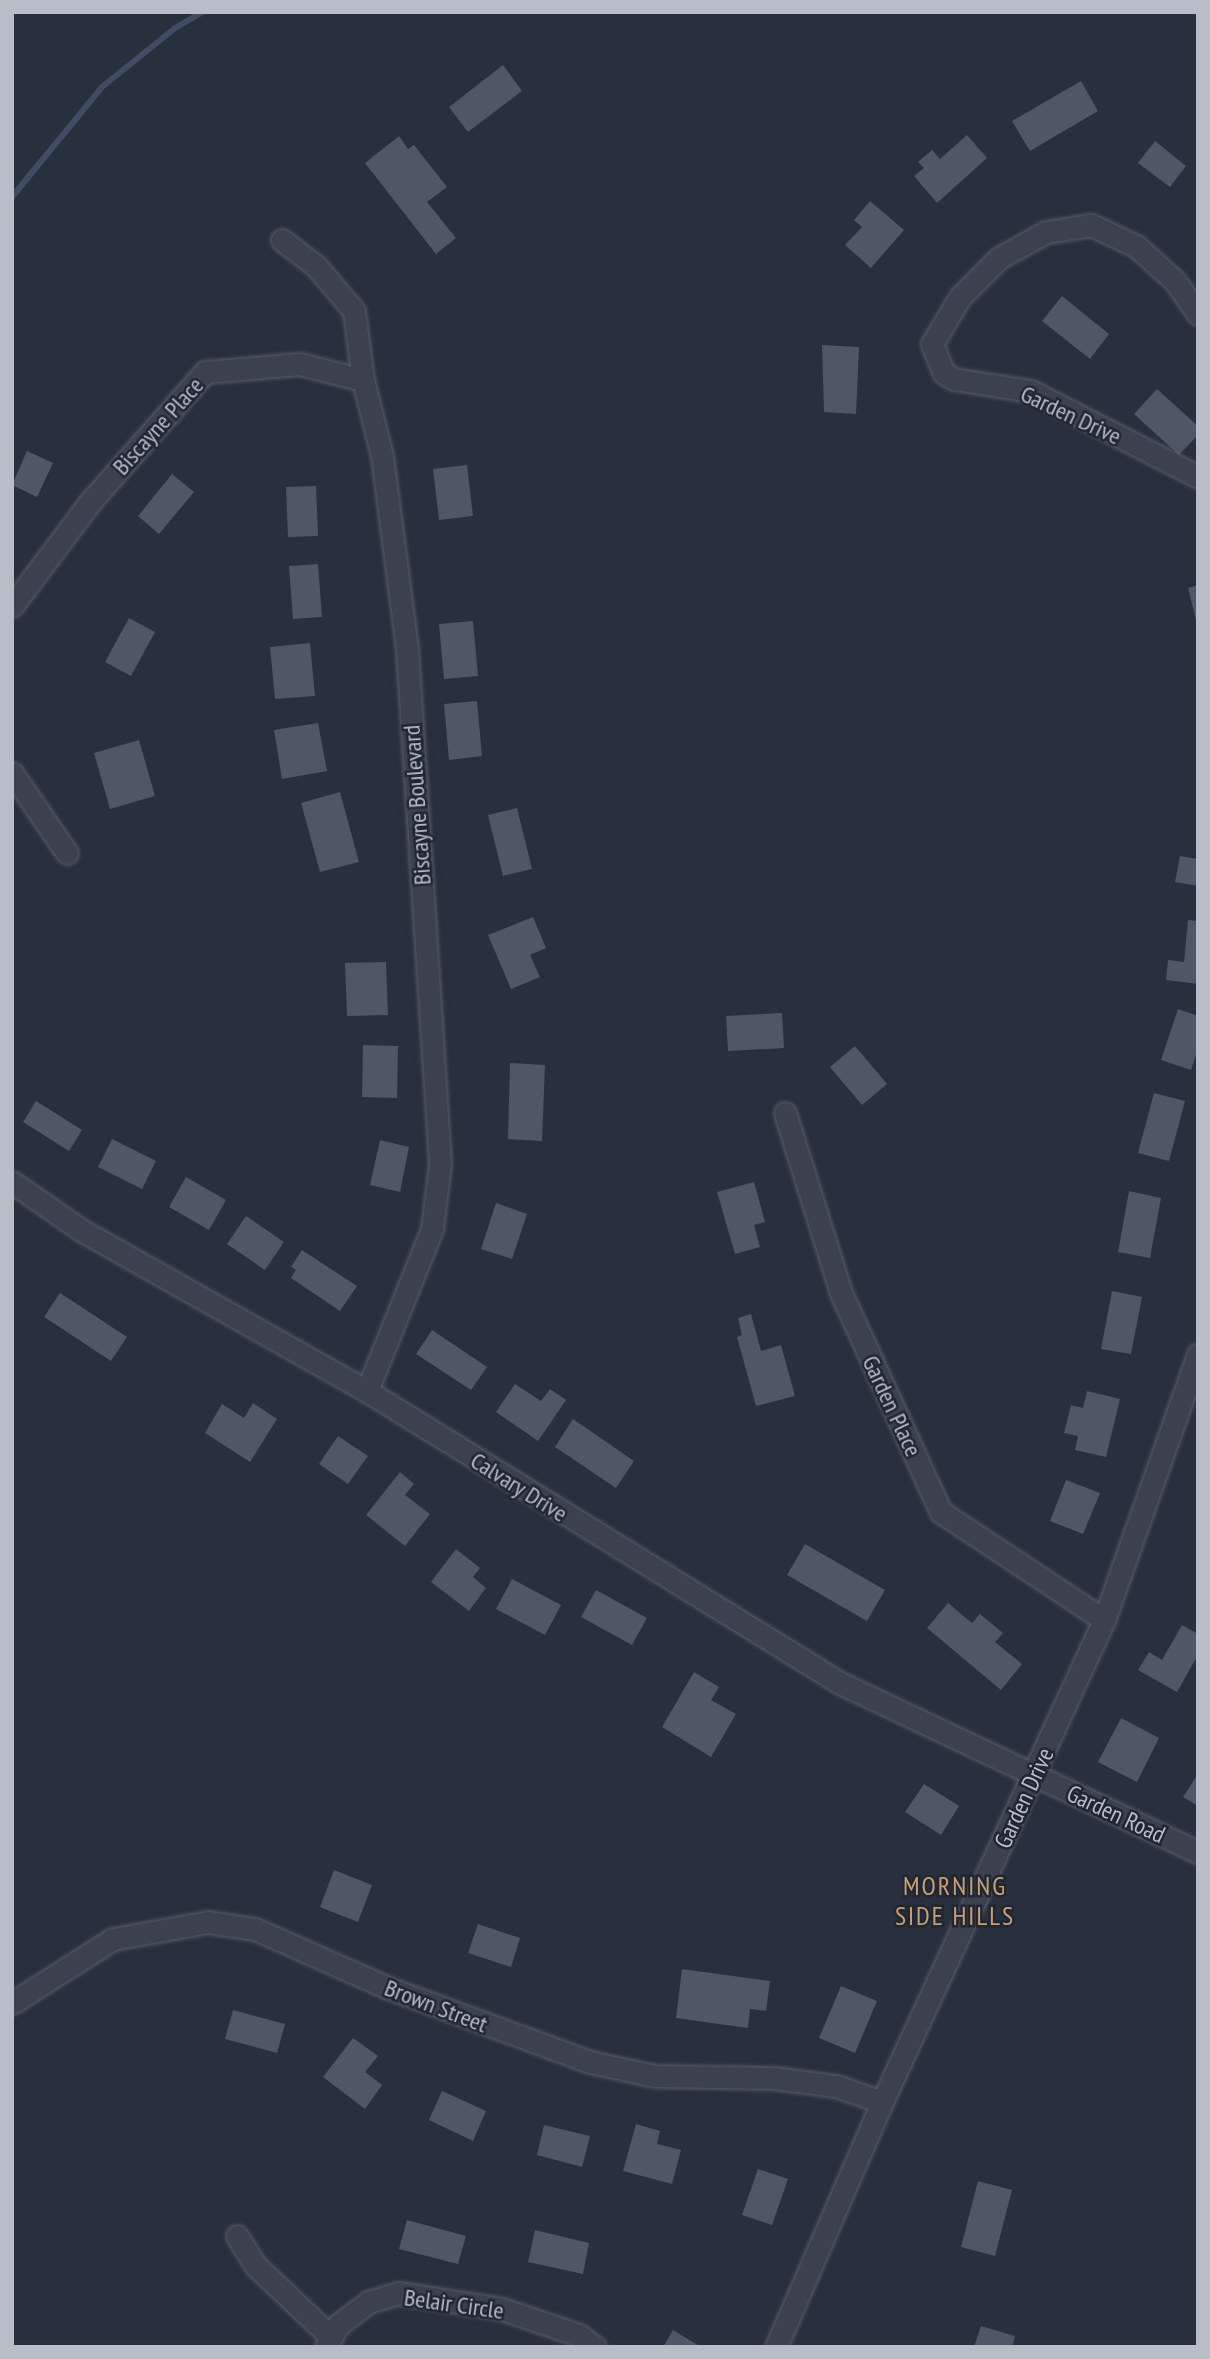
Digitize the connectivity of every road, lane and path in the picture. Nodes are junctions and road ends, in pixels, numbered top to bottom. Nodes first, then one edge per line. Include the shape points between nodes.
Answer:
1 (282, 240) dead end
2 (1198, 314) edge
3 (363, 380) junction
4 (1198, 477) edge
5 (12, 606) edge
6 (12, 773) edge
7 (67, 853) dead end
8 (785, 1113) dead end
9 (12, 1182) edge
10 (1198, 1354) edge
11 (367, 1391) junction
12 (1104, 1619) junction
13 (1035, 1776) junction
14 (1198, 1852) edge
15 (12, 2003) edge
16 (883, 2102) junction
17 (237, 2235) dead end
18 (328, 2342) edge
19 (596, 2347) edge
20 (776, 2347) edge

1 - 3 street, Biscayne Boulevard via 316,266 354,311
2 - 4 street, Garden Drive via 1176,282 1136,246 1091,225 1046,232 999,258 960,297 932,344 944,373 954,379 1031,390
3 - 5 street, Biscayne Place via 300,364 205,372 90,502
3 - 11 street, Biscayne Boulevard via 382,456 407,649 440,1164 432,1229
6 - 7 street
8 - 12 street, Garden Place via 841,1293 941,1512
9 - 11 street, Calvary Drive via 81,1230
10 - 12 street, Garden Drive
11 - 13 street, Calvary Drive via 840,1683
12 - 13 street, Garden Drive
13 - 14 street, Garden Road
13 - 16 street, Garden Drive
15 - 16 street, Brown Street via 113,1939 208,1922 256,1929 386,1987 590,2062 655,2076 786,2079 836,2086
16 - 20 street, Garden Drive
17 - 18 street via 256,2266
18 - 19 street, Belair Circle via 338,2325 368,2302 398,2293 502,2309 579,2335

